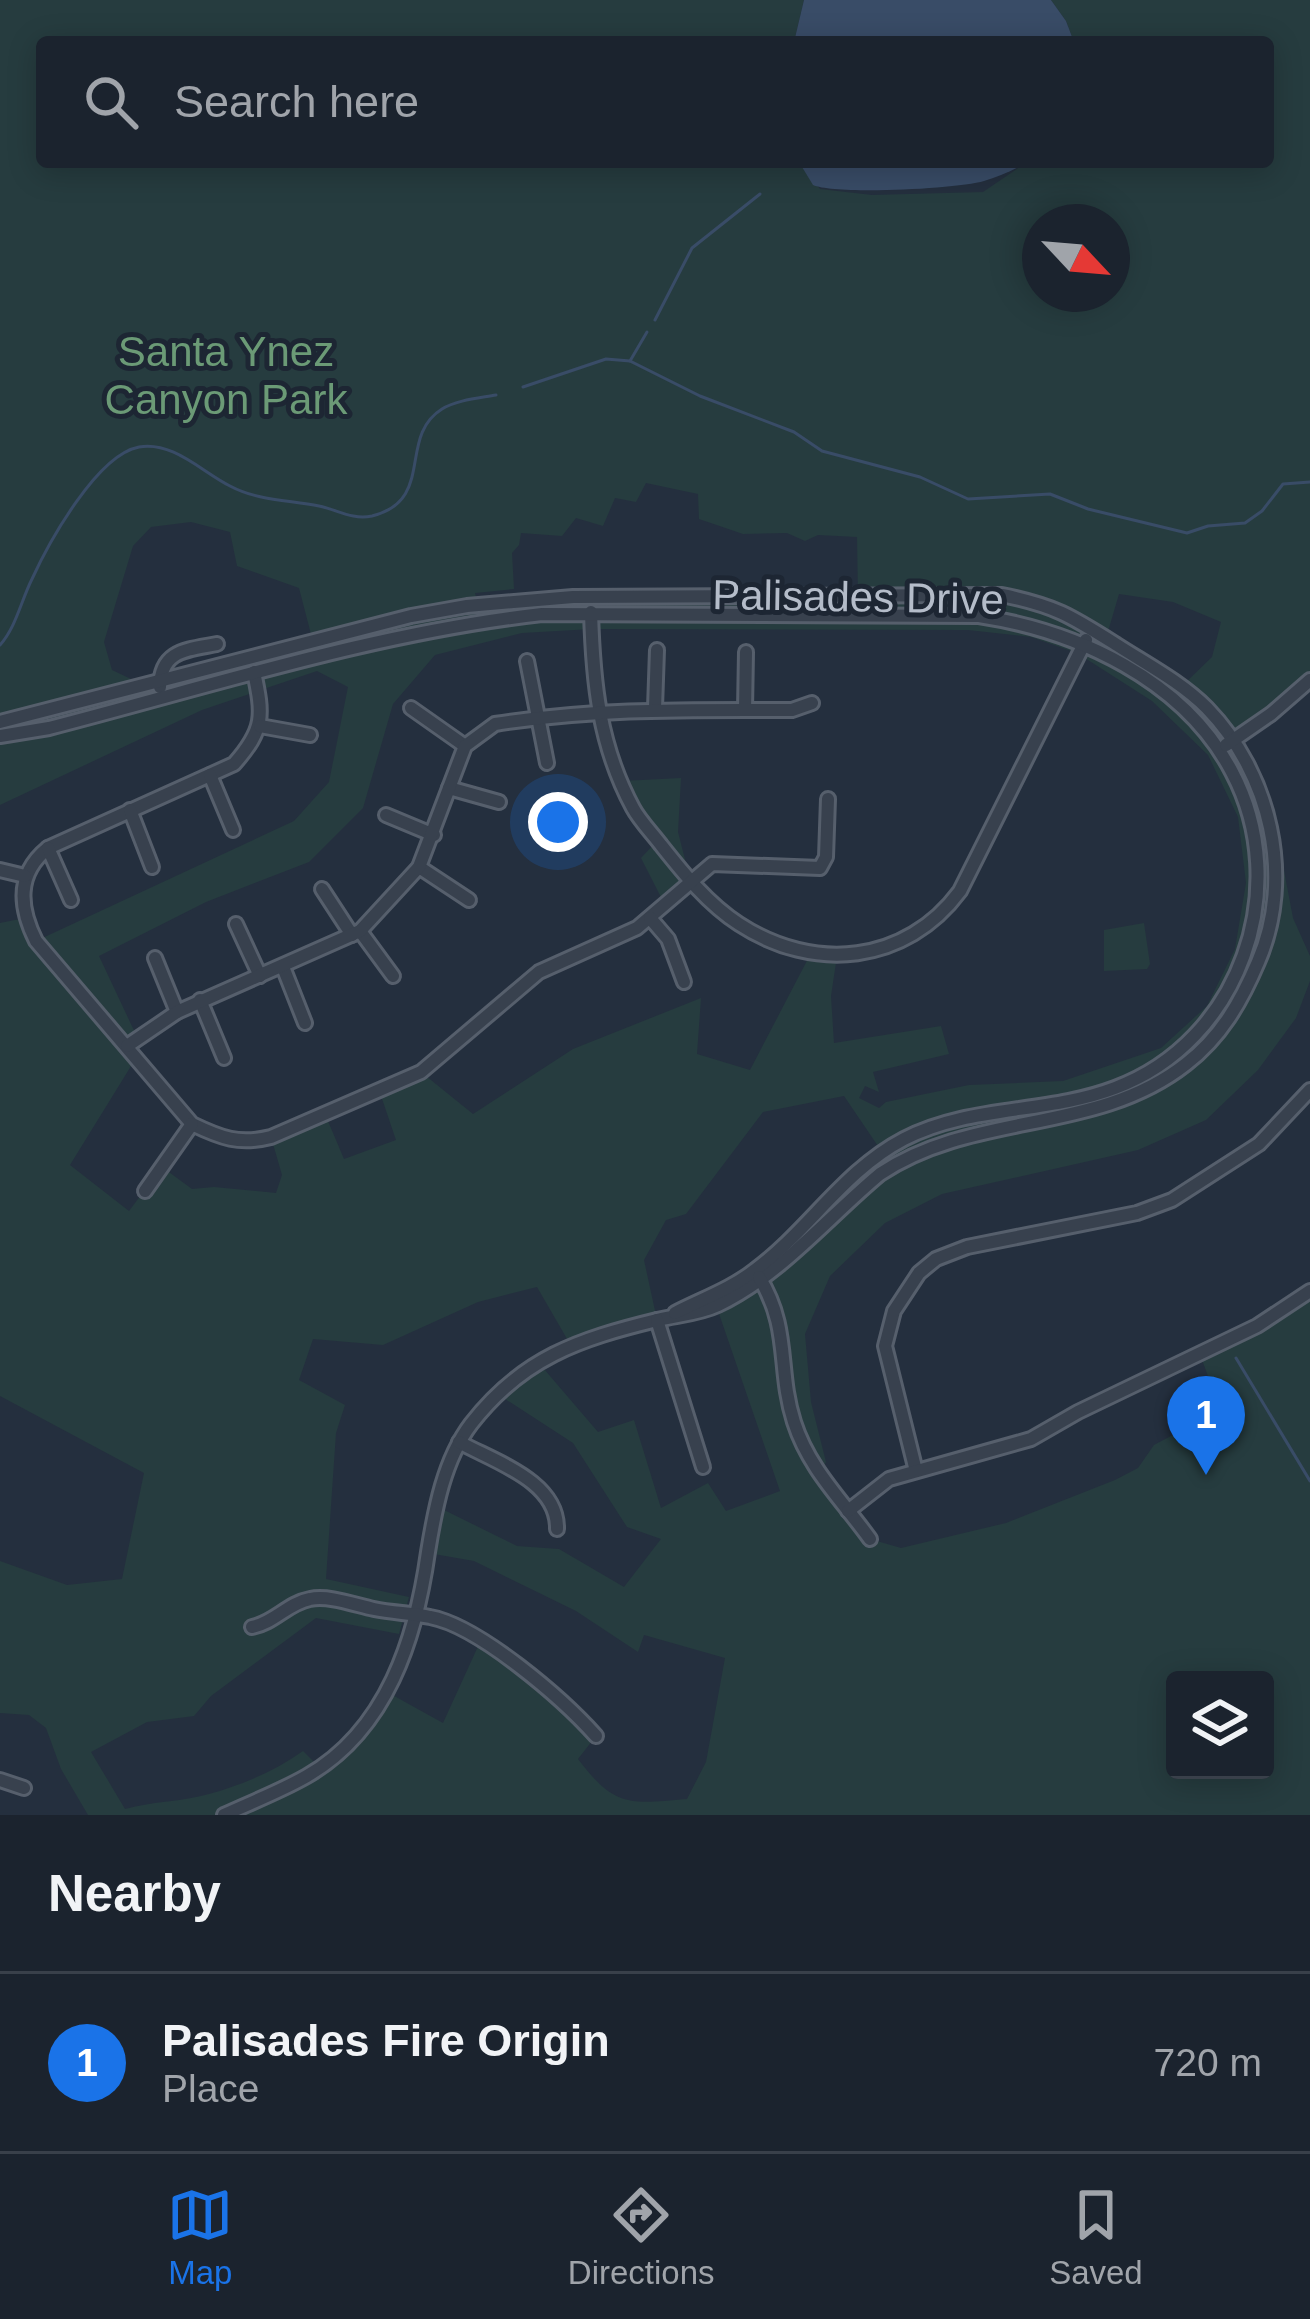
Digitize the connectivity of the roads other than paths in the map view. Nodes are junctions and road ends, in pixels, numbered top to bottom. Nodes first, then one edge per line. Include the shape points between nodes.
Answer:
1 (592, 597) junction
2 (471, 605) junction
3 (591, 615) junction
4 (473, 622) junction
5 (1092, 628) junction
6 (217, 644) dead end
7 (1083, 645) junction
8 (657, 650) dead end
9 (746, 652) dead end
10 (251, 659) junction
11 (526, 661) dead end
12 (255, 675) junction
13 (159, 683) junction
14 (1307, 690) edge
15 (162, 698) junction
16 (812, 703) dead end
17 (411, 707) dead end
18 (656, 708) junction
19 (745, 710) junction
20 (597, 712) junction
21 (536, 717) junction
22 (0, 722) edge
23 (260, 726) junction
24 (310, 735) dead end
25 (0, 736) edge
26 (1226, 744) junction
27 (465, 746) junction
28 (547, 764) dead end
29 (210, 775) junction
30 (449, 788) junction
31 (828, 800) dead end
32 (499, 802) dead end
33 (130, 810) junction
34 (386, 815) dead end
35 (233, 830) dead end
36 (434, 835) junction
37 (48, 848) junction
38 (152, 867) dead end
39 (418, 867) junction
40 (0, 870) edge
41 (25, 876) junction
42 (691, 883) junction
43 (322, 889) dead end
44 (70, 900) dead end
45 (469, 900) dead end
46 (650, 918) junction
47 (236, 924) dead end
48 (356, 933) junction
49 (154, 958) dead end
50 (283, 968) junction
51 (260, 976) junction
52 (393, 976) dead end
53 (684, 982) dead end
54 (200, 1000) junction
55 (176, 1012) junction
56 (305, 1023) dead end
57 (127, 1046) junction
58 (224, 1058) dead end
59 (1310, 1090) edge
60 (192, 1124) junction
61 (145, 1191) dead end
62 (758, 1275) junction
63 (1310, 1291) edge
64 (660, 1319) junction
65 (459, 1442) junction
66 (703, 1467) dead end
67 (916, 1471) junction
68 (848, 1511) junction
69 (557, 1529) dead end
70 (870, 1540) dead end
71 (418, 1616) junction
72 (252, 1627) dead end
73 (596, 1736) dead end
74 (0, 1780) edge
75 (24, 1788) dead end
76 (224, 1815) edge

1 - 2 street, Palisades Drive
1 - 3 street
1 - 5 street, Palisades Drive via 1002,595 1053,606
2 - 4 street
2 - 10 street, Palisades Drive
3 - 4 street, Palisades Drive
3 - 7 street, Palisades Drive via 979,616
3 - 20 street
4 - 12 street, Palisades Drive
5 - 7 street
5 - 26 street, Palisades Drive via 1203,704
6 - 13 street via 174,652
7 - 26 street, Palisades Drive via 1174,700
7 - 42 street via 960,891 940,918 902,942 811,953 739,924
8 - 18 street
9 - 19 street
10 - 12 street
10 - 13 street, Palisades Drive
11 - 21 street
12 - 15 street, Palisades Drive
12 - 23 street
13 - 15 street
13 - 22 street, Palisades Drive
14 - 26 street
15 - 25 street, Palisades Drive
16 - 19 street
17 - 27 street
18 - 19 street
18 - 20 street
20 - 21 street
20 - 42 street via 634,810
21 - 27 street via 495,724
21 - 28 street
23 - 24 street
23 - 29 street via 234,764
26 - 62 street, Palisades Drive via 1253,830 1258,908 1235,978 1195,1033 1114,1089 908,1137 866,1163
27 - 30 street
29 - 33 street
29 - 35 street
30 - 32 street
30 - 36 street
31 - 42 street via 820,868 712,864
33 - 37 street
33 - 38 street
34 - 36 street
36 - 39 street
37 - 41 street
37 - 44 street
39 - 45 street
39 - 48 street
40 - 41 street
41 - 57 street via 25,918 36,941
42 - 46 street
43 - 48 street
46 - 53 street via 668,939
46 - 60 street via 539,972 422,1072 246,1143
47 - 51 street
48 - 50 street
48 - 52 street
49 - 55 street
50 - 51 street
50 - 56 street
51 - 54 street
54 - 55 street
54 - 58 street
55 - 57 street
57 - 60 street
59 - 67 street via 1259,1144 1172,1200 967,1247 919,1274 894,1311 885,1346
60 - 61 street
62 - 64 street, Palisades Drive via 715,1306
62 - 68 street via 782,1329 795,1425 818,1475
63 - 67 street via 1257,1326 1031,1439
64 - 65 street, Palisades Drive via 571,1344 538,1362
64 - 66 street
65 - 69 street via 535,1484 555,1506
65 - 71 street, Palisades Drive via 431,1526
67 - 68 street via 875,1486
68 - 70 street
71 - 72 street via 316,1598
71 - 73 street via 463,1630 564,1700
71 - 76 street, Palisades Drive via 387,1692 338,1752 309,1775
74 - 75 street

